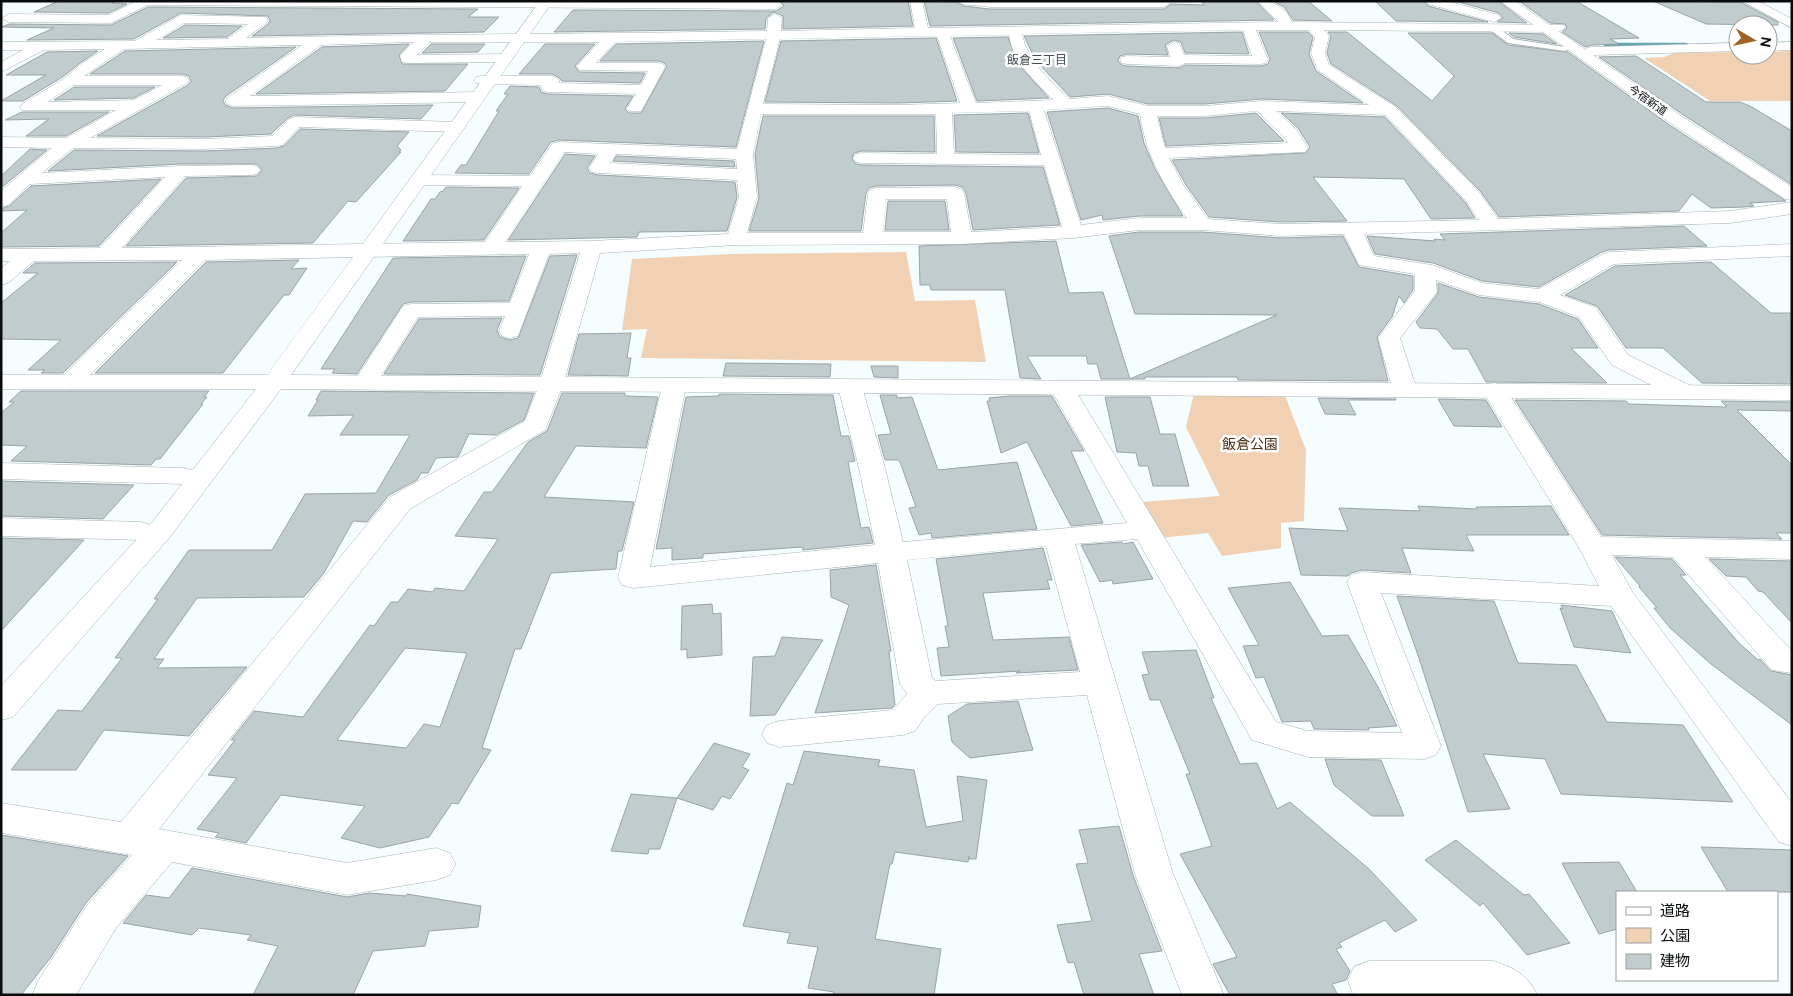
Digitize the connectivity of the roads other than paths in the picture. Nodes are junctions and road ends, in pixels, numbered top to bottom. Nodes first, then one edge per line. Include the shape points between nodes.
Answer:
1 (144, 1) edge
2 (916, 1) edge
3 (964, 1) edge
4 (1164, 1) edge
5 (1264, 1) edge
6 (1432, 1) edge
7 (1506, 1) edge
8 (1519, 1) edge
9 (1748, 1) edge
10 (989, 2) edge
11 (1066, 2) edge
12 (1115, 2) edge
13 (776, 3) edge
14 (34, 5) dead end
15 (539, 7) edge
16 (1766, 10) junction
17 (1792, 11) edge
18 (5, 20) edge
19 (1792, 24) edge
20 (1248, 26) junction
21 (1287, 26) junction
22 (1312, 26) junction
23 (1492, 27) junction
24 (1163, 28) junction
25 (1550, 28) junction
26 (1082, 29) junction
27 (1015, 31) junction
28 (922, 32) junction
29 (942, 32) junction
30 (774, 35) junction
31 (426, 38) junction
32 (611, 38) junction
33 (317, 41) junction
34 (232, 42) junction
35 (122, 45) junction
36 (139, 45) junction
37 (1, 46) edge
38 (40, 46) junction
39 (1792, 46) edge
40 (1778, 47) edge
41 (1728, 48) edge
42 (1566, 49) dead end
43 (1592, 51) junction
44 (1126, 54) dead end
45 (1177, 54) junction
46 (3, 66) edge
47 (494, 68) junction
48 (70, 81) junction
49 (646, 90) junction
50 (1065, 104) junction
51 (139, 105) junction
52 (1034, 106) junction
53 (1262, 106) junction
54 (635, 108) dead end
55 (970, 108) junction
56 (944, 109) junction
57 (754, 110) junction
58 (1390, 110) junction
59 (1148, 111) junction
60 (451, 127) junction
61 (1, 142) edge
62 (70, 142) junction
63 (610, 149) junction
64 (1158, 153) junction
65 (744, 154) junction
66 (862, 158) dead end
67 (946, 159) junction
68 (1051, 160) junction
69 (251, 170) dead end
70 (180, 171) junction
71 (746, 175) junction
72 (25, 179) junction
73 (419, 180) junction
74 (535, 181) junction
75 (1792, 183) edge
76 (1792, 195) edge
77 (1, 201) edge
78 (1792, 208) edge
79 (1202, 224) junction
80 (1492, 225) junction
81 (1351, 227) junction
82 (1072, 232) junction
83 (962, 238) junction
84 (736, 239) junction
85 (872, 239) junction
86 (592, 247) junction
87 (541, 248) junction
88 (491, 249) junction
89 (363, 250) junction
90 (1792, 250) edge
91 (198, 254) junction
92 (1, 255) edge
93 (29, 255) junction
94 (106, 255) junction
95 (1425, 269) junction
96 (1, 279) edge
97 (1543, 296) junction
98 (518, 309) junction
99 (510, 331) dead end
100 (1, 382) edge
101 (70, 382) junction
102 (366, 382) junction
103 (264, 383) junction
104 (552, 384) junction
105 (674, 386) junction
106 (850, 387) junction
107 (1062, 388) junction
108 (1405, 390) junction
109 (1494, 390) junction
110 (1684, 392) junction
111 (1792, 393) edge
112 (1, 471) edge
113 (184, 476) junction
114 (1, 527) edge
115 (1144, 530) junction
116 (141, 531) junction
117 (1058, 536) junction
118 (1592, 546) junction
119 (1680, 547) junction
120 (1792, 550) edge
121 (891, 552) junction
122 (1620, 597) junction
123 (1792, 662) edge
124 (1100, 683) junction
125 (1, 684) edge
126 (930, 693) junction
127 (1, 708) edge
128 (779, 734) dead end
129 (1, 818) edge
130 (1792, 831) edge
131 (147, 842) junction
132 (436, 864) dead end
133 (53, 995) edge
134 (1203, 995) edge
135 (1374, 995) edge
136 (1516, 995) edge

1 - 15 main road via 422,3 417,15
1 - 18 main road via 111,19
2 - 28 main road
3 - 10 main road
4 - 12 main road
5 - 21 main road via 1282,16
6 - 25 main road via 1502,20
7 - 25 main road, 今宿新道
8 - 25 main road, 今宿新道
9 - 16 main road
10 - 11 main road
11 - 12 main road
11 - 26 main road
13 - 15 main road
13 - 30 main road
14 - 18 main road
15 - 47 main road
16 - 17 main road
16 - 19 main road
20 - 21 main road
20 - 24 main road
20 - 45 main road via 1261,60
21 - 22 main road
22 - 23 main road
22 - 58 main road via 1322,36 1318,53 1323,68 1338,74 1373,102
23 - 25 main road
23 - 42 lane via 1511,42
24 - 26 main road
24 - 45 main road
25 - 43 main road, 今宿新道
25 - 76 main road, 今宿新道 via 1670,115
26 - 27 main road
27 - 29 main road
27 - 50 main road via 1018,49 1028,65
28 - 29 main road
28 - 30 main road
29 - 55 main road
30 - 32 main road
30 - 57 main road
31 - 33 main road
31 - 47 main road
31 - 47 main road via 407,59
32 - 47 main road
32 - 49 main road via 584,67 658,67
33 - 34 main road
33 - 47 main road via 233,101
34 - 36 main road
34 - 36 main road via 261,20 181,19
35 - 36 main road
35 - 38 main road
35 - 48 main road
37 - 38 main road
38 - 46 main road
39 - 40 main road
41 - 43 main road
43 - 75 main road, 今宿新道
44 - 45 main road via 1179,62
47 - 49 main road via 552,81 547,87
47 - 60 main road
48 - 51 main road via 28,107
48 - 51 main road via 182,80
49 - 54 main road
50 - 52 main road
50 - 59 main road via 1108,101
51 - 62 main road
52 - 55 main road
52 - 68 main road
53 - 58 main road
53 - 59 main road
53 - 64 main road via 1290,133 1299,148
55 - 56 main road
56 - 57 main road
56 - 67 main road
57 - 65 main road
58 - 80 main road via 1473,197
59 - 64 main road via 1149,129
60 - 62 main road via 295,122 277,141 206,144
60 - 73 main road
60 - 89 main road
61 - 62 main road
62 - 72 main road
63 - 65 main road
63 - 71 main road via 598,168
63 - 74 main road via 559,147
64 - 79 main road via 1189,211
65 - 71 main road
66 - 67 main road
67 - 68 main road
68 - 82 main road
69 - 70 main road
70 - 72 main road
70 - 94 main road
71 - 84 main road via 748,197
72 - 77 main road
73 - 74 main road
73 - 89 main road
74 - 88 main road
78 - 80 main road via 1730,217
79 - 81 main road via 1281,230
79 - 82 main road via 1139,224
80 - 81 main road
81 - 95 main road via 1366,261
82 - 83 main road
83 - 85 main road
83 - 85 main road via 956,193 946,193 877,194
84 - 85 main road
84 - 86 main road
86 - 87 main road
86 - 104 main road
87 - 88 main road
87 - 98 main road
88 - 89 main road
89 - 91 main road
89 - 103 main road
90 - 97 main road via 1610,258
91 - 94 main road
91 - 101 main road
92 - 93 main road
93 - 94 main road
93 - 96 main road
95 - 97 main road via 1479,289
95 - 108 main road via 1426,292 1389,338
97 - 110 main road via 1587,312 1620,360
98 - 99 main road
98 - 102 main road via 411,311
100 - 101 main road
101 - 103 main road
102 - 103 main road
102 - 104 main road
103 - 113 main road
103 - 127 main road via 160,531
104 - 105 main road
104 - 131 main road via 536,425 400,503
105 - 106 main road
105 - 121 main road via 633,578
106 - 107 main road
106 - 121 main road
107 - 108 main road
107 - 115 main road
108 - 109 main road
109 - 110 main road
109 - 118 main road
110 - 111 main road
112 - 113 main road
113 - 116 main road
114 - 116 main road
115 - 117 main road
115 - 122 main road via 1264,731 1308,744 1424,746 1362,582
116 - 125 main road
117 - 121 main road
117 - 124 main road
118 - 119 main road
118 - 122 main road
119 - 120 main road
119 - 123 main road via 1783,662
121 - 126 main road via 917,684
122 - 130 main road
124 - 126 main road
124 - 134 main road via 1154,874
126 - 128 main road via 913,707 903,722
129 - 131 main road
131 - 132 main road via 347,879
131 - 133 main road
135 - 136 main road via 1369,980 1494,980

